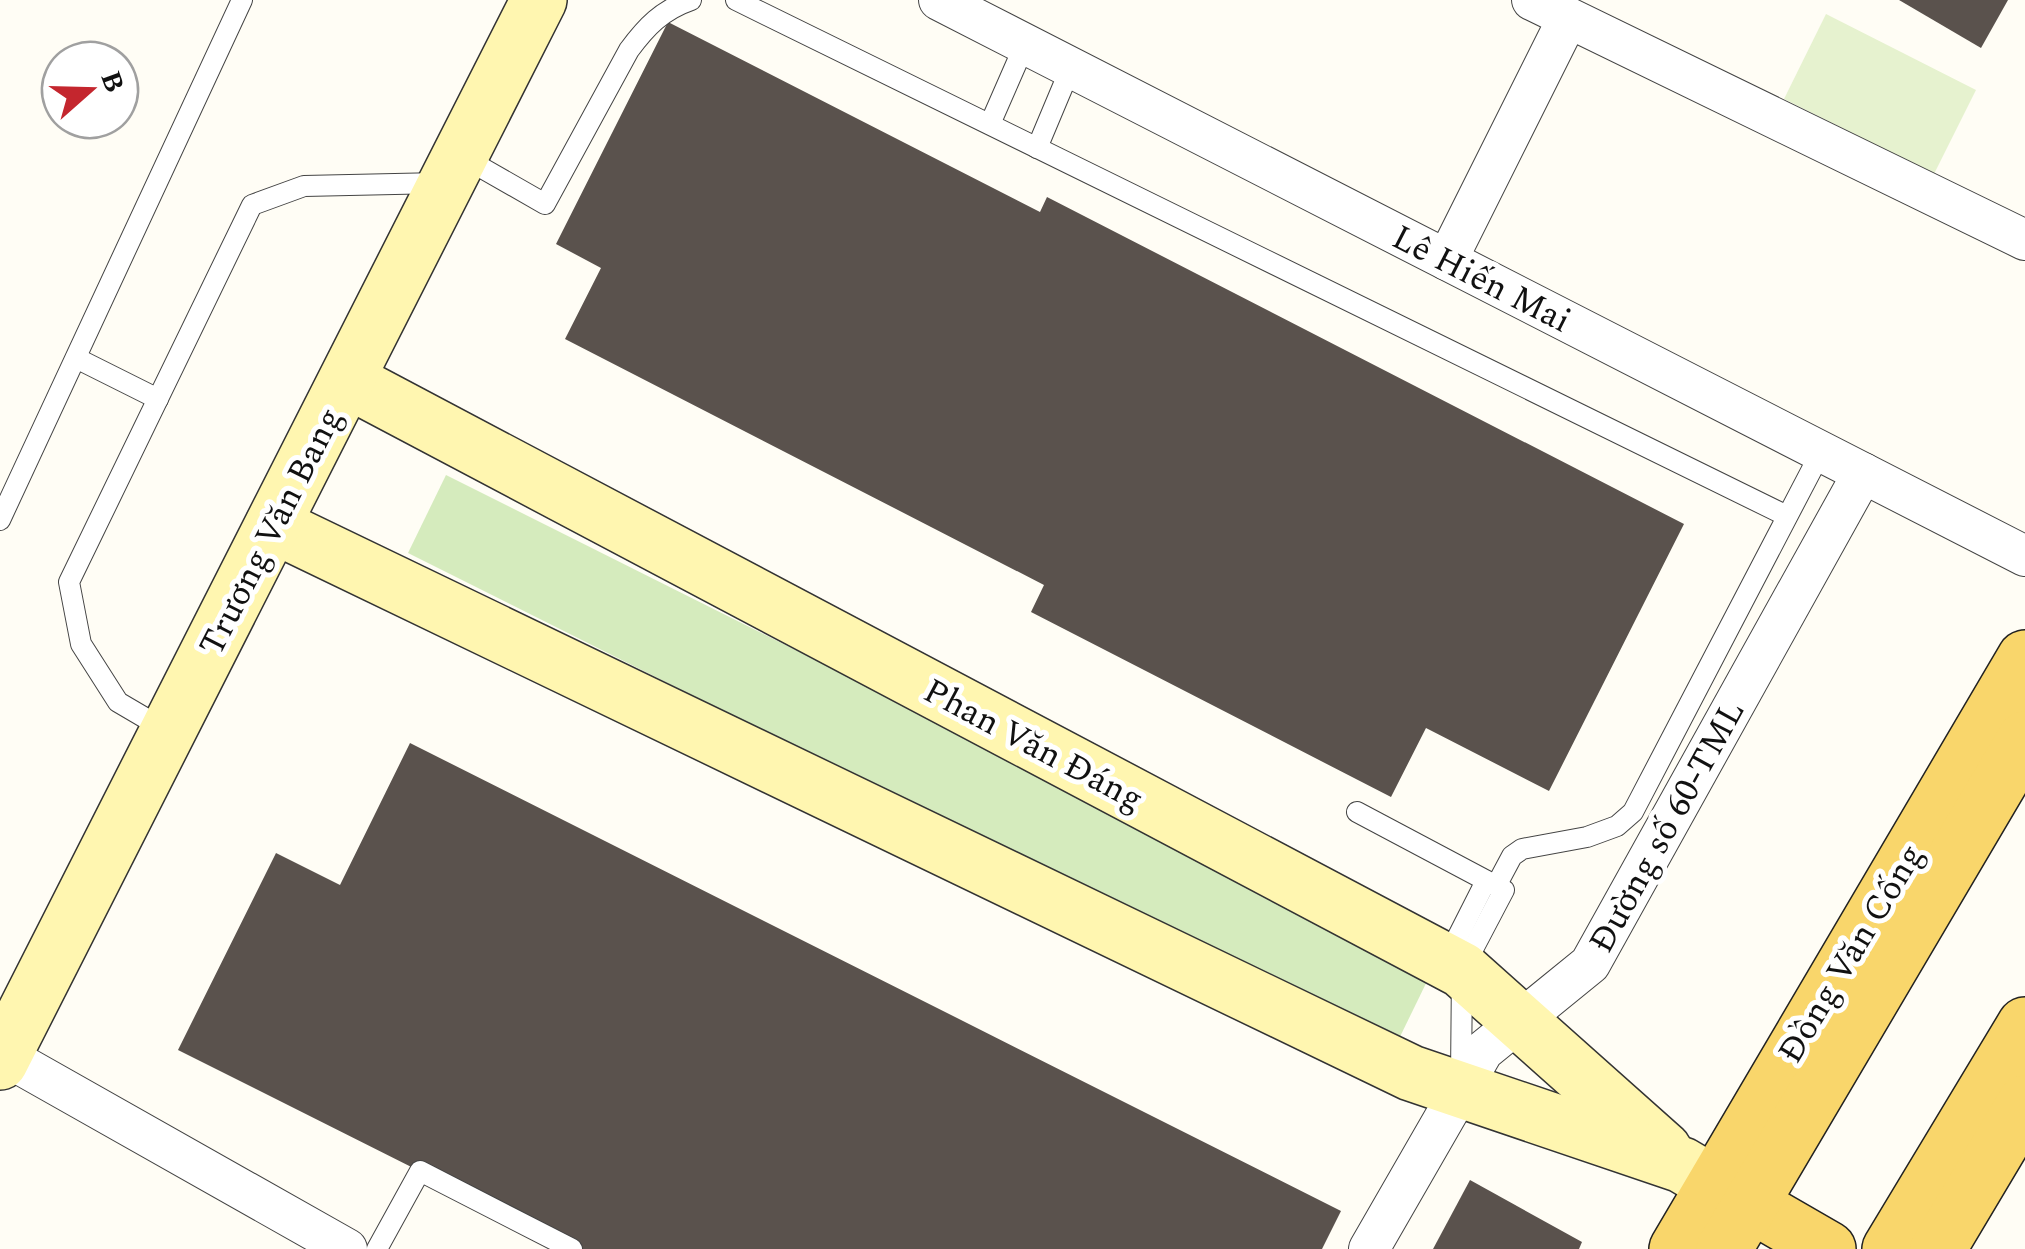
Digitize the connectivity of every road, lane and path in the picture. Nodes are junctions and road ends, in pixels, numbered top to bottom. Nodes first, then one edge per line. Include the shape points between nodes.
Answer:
1 (242, 0) edge
2 (539, 0) edge
3 (691, 0) edge
4 (736, 0) edge
5 (939, 0) edge
6 (1532, 0) edge
7 (1568, 18) junction
8 (1025, 44) junction
9 (1071, 67) junction
10 (990, 124) junction
11 (1037, 148) junction
12 (453, 169) junction
13 (2025, 240) edge
14 (1447, 260) junction
15 (76, 358) junction
16 (346, 380) junction
17 (158, 400) junction
18 (1820, 452) junction
19 (1863, 474) junction
20 (1787, 516) junction
21 (0, 520) edge
22 (273, 526) junction
23 (2025, 556) edge
24 (2025, 658) edge
25 (168, 731) junction
26 (2025, 739) edge
27 (1357, 812) dead end
28 (1495, 886) junction
29 (1453, 966) junction
30 (1520, 1021) junction
31 (2025, 1025) edge
32 (1, 1057) edge
33 (1461, 1090) junction
34 (2025, 1103) edge
35 (1718, 1200) edge
36 (281, 1234) edge
37 (347, 1249) edge
38 (377, 1249) edge
39 (572, 1249) edge
40 (1369, 1249) edge
41 (1677, 1249) edge
42 (1828, 1249) edge
43 (1890, 1249) edge
44 (1938, 1249) edge

1 - 15 lane
2 - 12 street, Trương Văn Bang
3 - 12 lane via 662,13 629,50 545,204
4 - 10 lane
5 - 8 street, Lê Hiến Mai
6 - 7 street
7 - 13 street
7 - 14 street
8 - 9 street, Lê Hiến Mai
8 - 10 lane
9 - 11 lane
9 - 14 street, Lê Hiến Mai
10 - 11 lane
11 - 20 lane
12 - 16 street, Trương Văn Bang
12 - 17 lane via 304,186 252,205
14 - 18 street, Lê Hiến Mai
15 - 17 lane
15 - 21 lane
16 - 22 street, Trương Văn Bang
16 - 29 street, Phan Văn Đáng
17 - 25 lane via 69,582 81,644 118,702
18 - 19 street, Lê Hiến Mai
18 - 20 lane
19 - 23 street, Lê Hiến Mai
19 - 30 street, Đường số 60-TML via 1590,964
20 - 28 lane via 1634,812 1588,837 1522,849
22 - 25 street, Trương Văn Bang
22 - 33 street via 1411,1073
24 - 35 main road, Đồng Văn Cống
25 - 32 street, Trương Văn Bang
26 - 35 main road, Đồng Văn Cống
27 - 28 lane
28 - 29 lane
29 - 30 street, Phan Văn Đáng
29 - 33 lane
30 - 33 street, Đường số 60-TML via 1483,1052
30 - 35 street, Phan Văn Đáng
31 - 43 main road
32 - 36 street
33 - 35 street
33 - 40 street, Đường số 60-TML
34 - 44 main road
35 - 41 main road, Đồng Văn Cống
35 - 42 main road
36 - 37 street
38 - 39 lane via 420,1171

